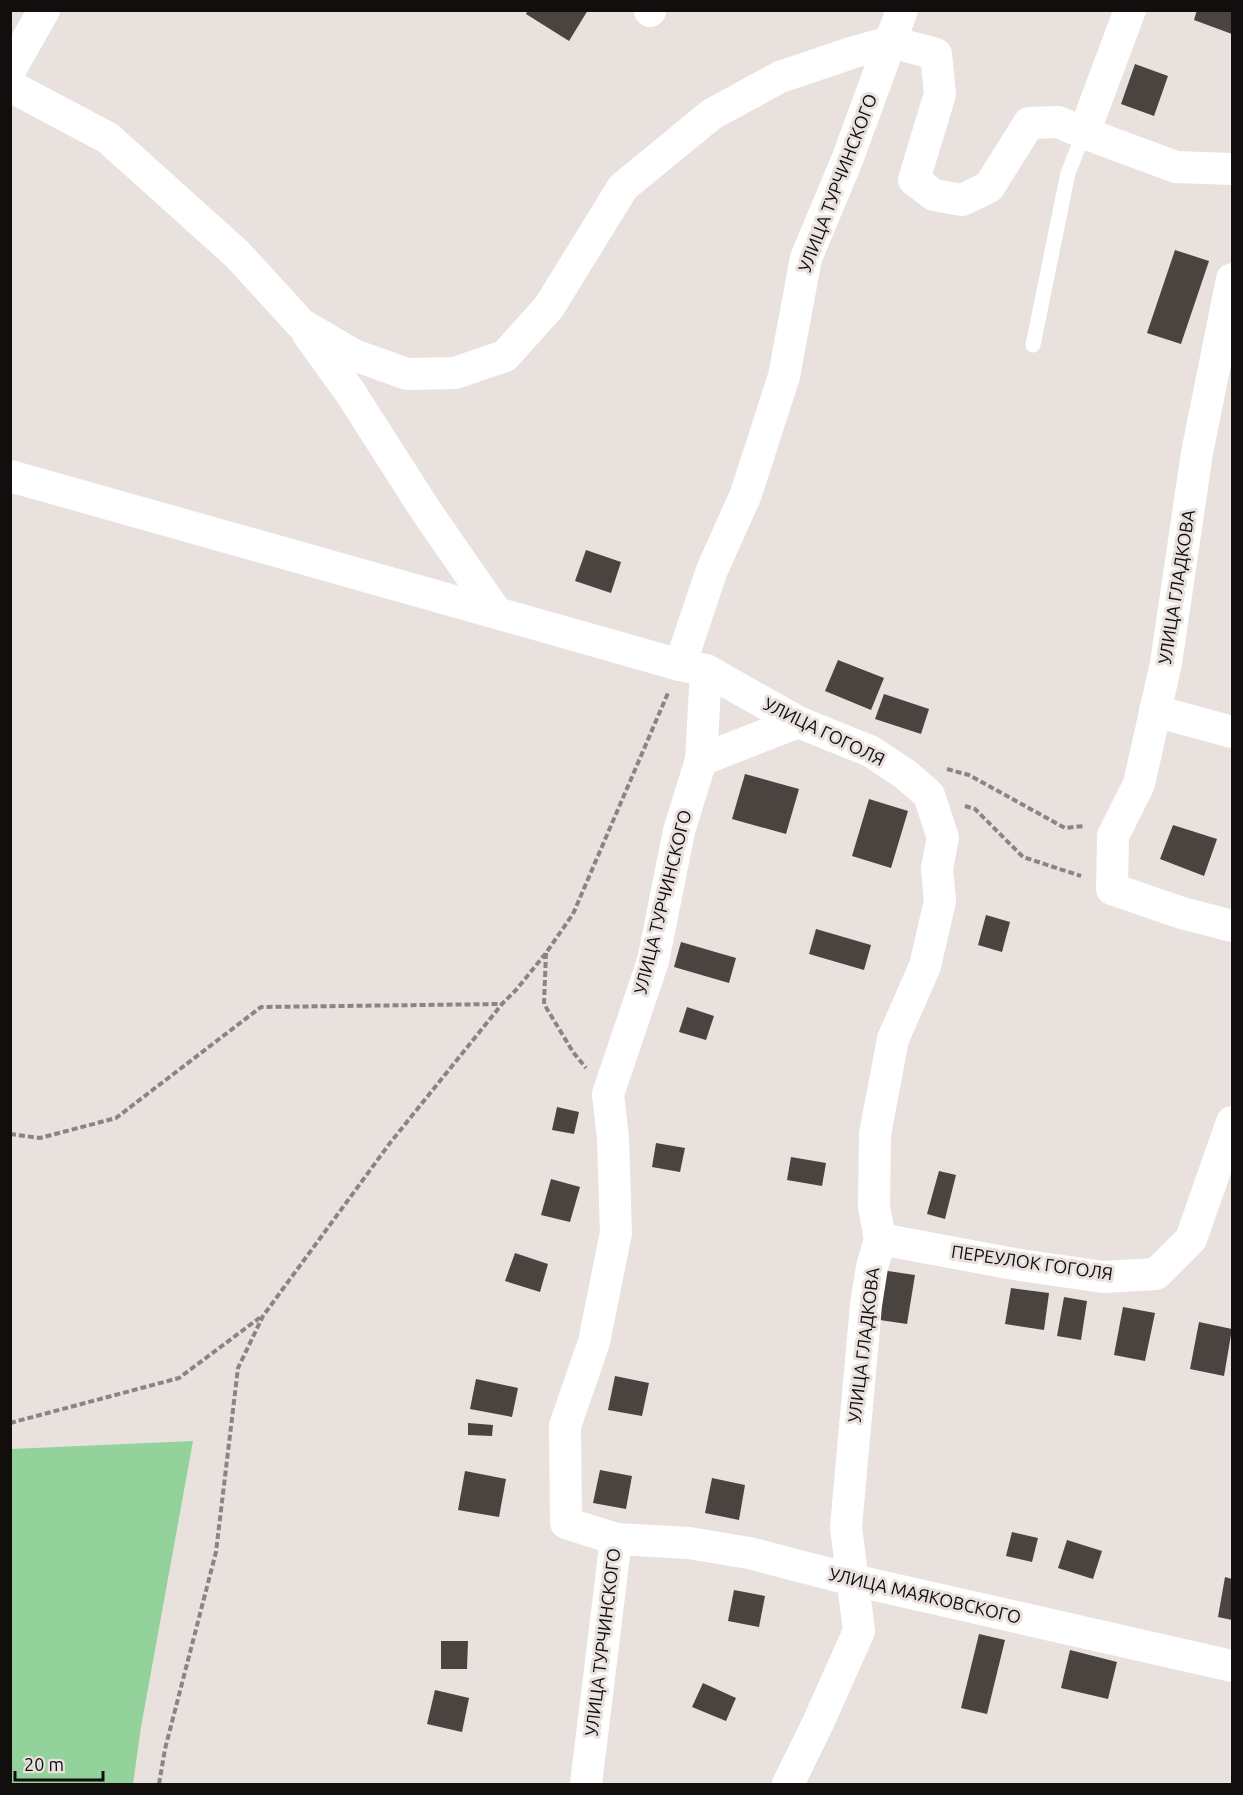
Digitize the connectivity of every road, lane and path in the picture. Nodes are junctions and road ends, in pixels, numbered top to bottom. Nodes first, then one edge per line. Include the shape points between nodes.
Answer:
1 (44, 10) edge
2 (902, 10) edge
3 (1130, 10) edge
4 (891, 42) junction
5 (10, 70) edge
6 (10, 86) edge
7 (1084, 134) junction
8 (1233, 169) edge
9 (1233, 279) edge
10 (301, 324) junction
11 (1033, 345) dead end
12 (10, 476) edge
13 (496, 612) junction
14 (693, 667) junction
15 (1155, 711) junction
16 (798, 722) junction
17 (1233, 732) edge
18 (701, 760) junction
19 (934, 781) junction
20 (1127, 808) junction
21 (1112, 889) junction
22 (1233, 926) edge
23 (546, 952) junction
24 (502, 1004) junction
25 (608, 1094) junction
26 (1233, 1122) edge
27 (10, 1134) edge
28 (880, 1239) junction
29 (263, 1316) junction
30 (10, 1423) edge
31 (616, 1539) junction
32 (852, 1580) junction
33 (1233, 1666) edge
34 (159, 1785) edge
35 (586, 1785) edge
36 (788, 1785) edge

1 - 5 street
2 - 4 street, УЛИЦА ТУРЧИНСКОГО
3 - 7 street
4 - 7 street via 936,54 940,94 914,180 934,195 962,200 989,187 1029,123 1058,122
4 - 10 street via 780,77 712,114 623,187 549,308 505,356 455,373 407,374 354,355
4 - 14 street, УЛИЦА ТУРЧИНСКОГО via 806,258 784,376 746,494 712,570
6 - 10 street via 108,138 238,255
7 - 8 street via 1176,167
7 - 11 lane via 1068,173
9 - 15 street, УЛИЦА ГЛАДКОВА via 1197,453 1166,663
10 - 13 street
12 - 13 street, УЛИЦА ГОГОЛЯ
13 - 14 street, УЛИЦА ГОГОЛЯ
14 - 16 street, УЛИЦА ГОГОЛЯ
14 - 18 street, УЛИЦА ТУРЧИНСКОГО
14 - 23 path via 573,914
15 - 17 street
15 - 20 street, УЛИЦА ГЛАДКОВА via 1138,784
16 - 18 street
16 - 19 street, УЛИЦА ГОГОЛЯ via 870,751 905,774
18 - 25 street, УЛИЦА ТУРЧИНСКОГО via 679,831 653,961
19 - 20 path via 969,775 1065,828 1094,825
19 - 21 path via 975,809 1023,857
19 - 28 street, УЛИЦА ГЛАДКОВА via 944,838 937,868 940,901 925,966 893,1039 875,1134 874,1207
20 - 21 street, УЛИЦА ГЛАДКОВА via 1113,836
21 - 22 street
23 - 24 path
23 - 25 path via 544,1004 573,1052
24 - 27 path via 261,1007 116,1118 40,1137
24 - 29 path via 390,1143
25 - 31 street, УЛИЦА ТУРЧИНСКОГО via 616,1233 594,1342 565,1426 566,1523
26 - 28 street, ПЕРЕУЛОК ГОГОЛЯ via 1191,1239 1156,1274 1103,1277
28 - 32 street, УЛИЦА ГЛАДКОВА via 866,1305 851,1458 846,1527
29 - 30 path via 179,1378
29 - 34 path via 238,1368 216,1552
31 - 32 street, УЛИЦА МАЯКОВСКОГО via 689,1543 749,1553
31 - 35 street, УЛИЦА ТУРЧИНСКОГО
32 - 33 street, УЛИЦА МАЯКОВСКОГО
32 - 36 street, УЛИЦА ГЛАДКОВА via 859,1631

